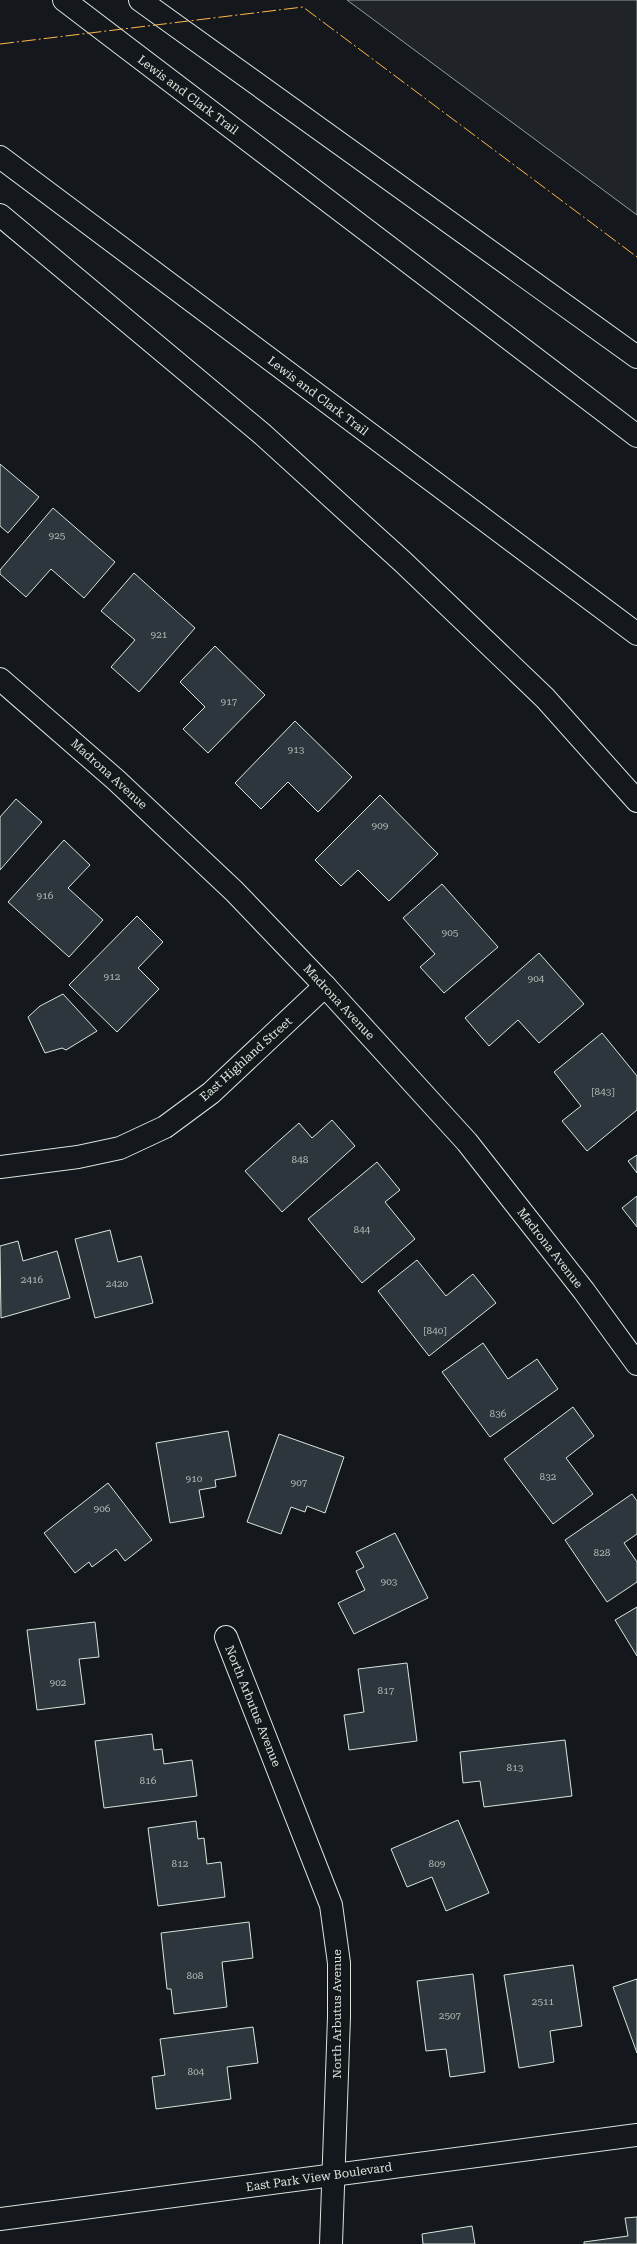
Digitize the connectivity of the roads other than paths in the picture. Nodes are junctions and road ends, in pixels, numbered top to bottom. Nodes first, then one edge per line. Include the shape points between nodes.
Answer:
1 (64, 0) edge
2 (140, 0) edge
3 (0, 157) edge
4 (0, 215) edge
5 (637, 357) edge
6 (637, 436) edge
7 (637, 634) edge
8 (0, 679) edge
9 (637, 801) edge
10 (325, 986) junction
11 (0, 1167) edge
12 (637, 1364) edge
13 (226, 1637) dead end
14 (637, 2135) edge
15 (334, 2175) junction
16 (0, 2219) edge
17 (331, 2244) edge

1 - 6 main road, Lewis and Clark Trail
2 - 5 main road
3 - 7 main road, Lewis and Clark Trail
4 - 9 main road via 261,433 403,562 545,698
8 - 10 main road, Madrona Avenue via 116,780 217,875
10 - 11 main road, East Highland Street via 211,1093 165,1127 120,1148 78,1157
10 - 12 main road, Madrona Avenue via 468,1142
13 - 15 main road, North Arbutus Avenue via 312,1851 331,1905 339,1963
14 - 15 main road, East Park View Boulevard
15 - 16 main road, East Park View Boulevard
15 - 17 main road, North Arbutus Avenue

